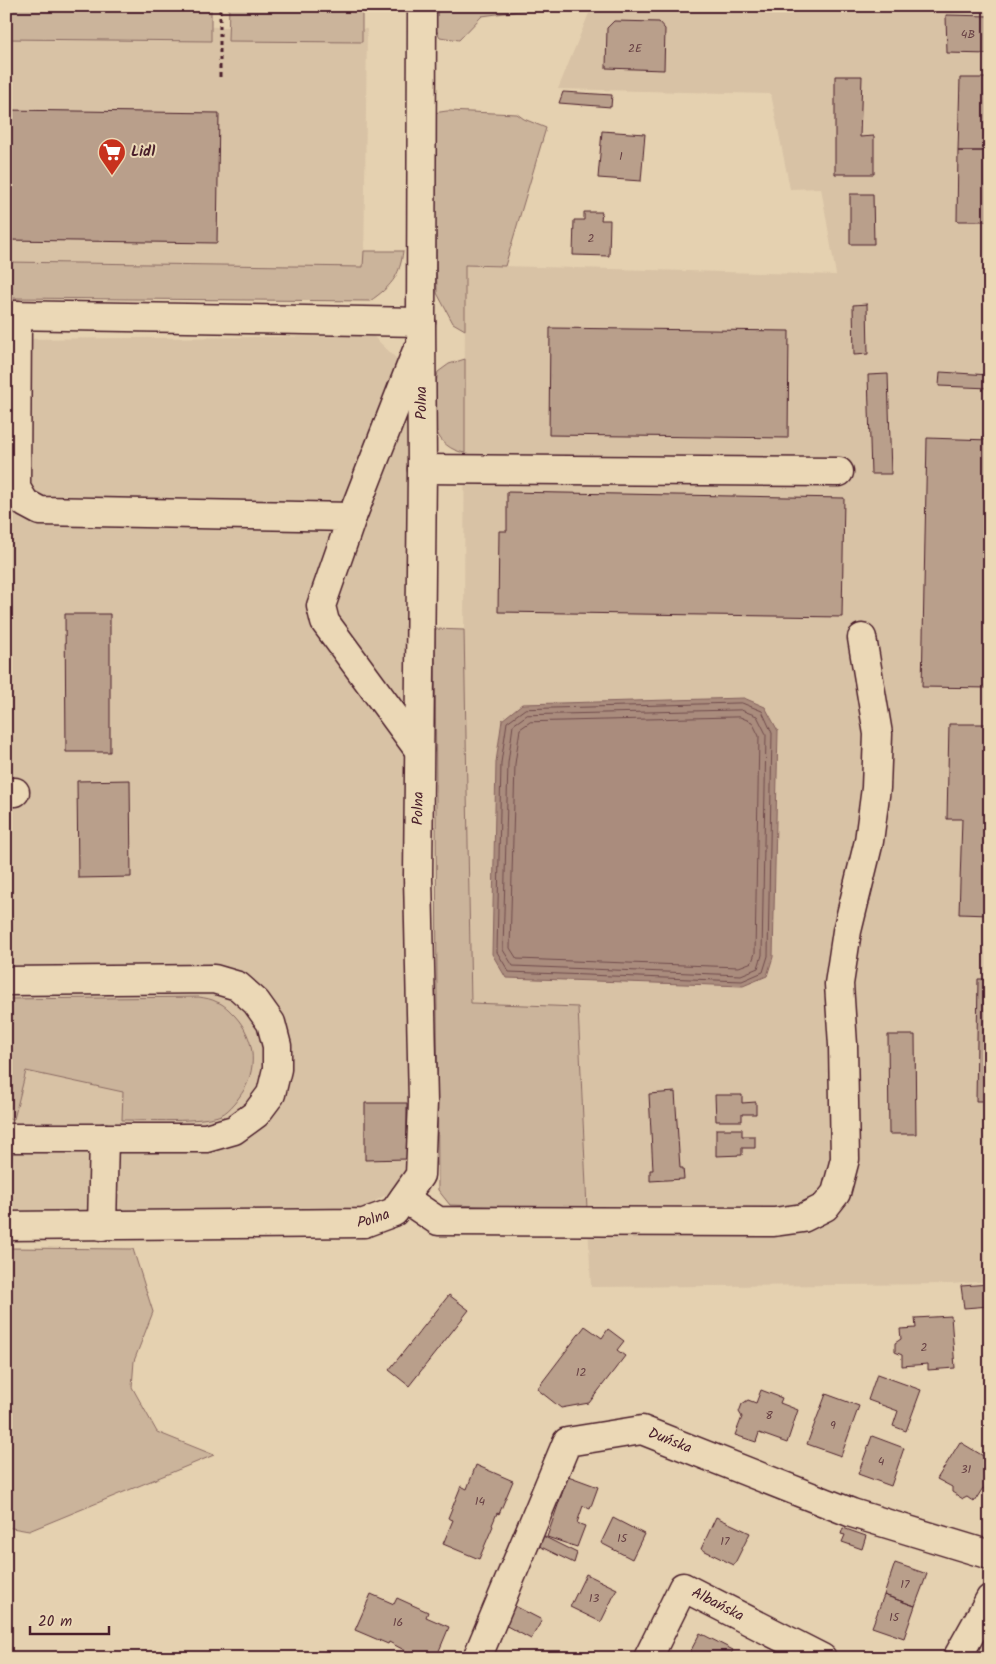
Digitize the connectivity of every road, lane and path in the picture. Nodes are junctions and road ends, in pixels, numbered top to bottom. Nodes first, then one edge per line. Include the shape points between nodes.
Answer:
1 (220, 6) edge
2 (422, 6) edge
3 (220, 77) dead end
4 (12, 315) edge
5 (421, 330) junction
6 (422, 469) junction
7 (839, 472) dead end
8 (352, 517) junction
9 (862, 638) dead end
10 (419, 750) junction
11 (6, 981) edge
12 (6, 1138) edge
13 (104, 1138) junction
14 (404, 1198) junction
15 (6, 1226) edge
16 (102, 1226) junction
17 (990, 1555) edge
18 (990, 1599) edge
19 (477, 1658) edge
20 (648, 1658) edge
21 (822, 1658) edge
22 (957, 1658) edge

1 - 3 path
2 - 5 street, Polna
4 - 5 street
4 - 8 street via 16,488 25,503 40,511
5 - 6 street, Polna
5 - 8 street
6 - 7 street
6 - 10 street, Polna
8 - 10 street via 321,606 325,622
9 - 14 street via 878,734 876,788 869,841 847,931 839,984 844,1159 836,1193 825,1207 803,1218 774,1222 438,1221
10 - 14 street, Polna via 423,1102 420,1175
11 - 13 street via 214,979 238,986 256,1002 271,1023 277,1046 277,1069 271,1094 256,1114 234,1130 206,1138
12 - 13 street
13 - 16 street
14 - 16 street, Polna via 394,1212 364,1223
15 - 16 street, Polna
17 - 19 street, Duńska via 852,1513 642,1430 567,1442
18 - 22 street
20 - 21 street, Albańska via 683,1587

